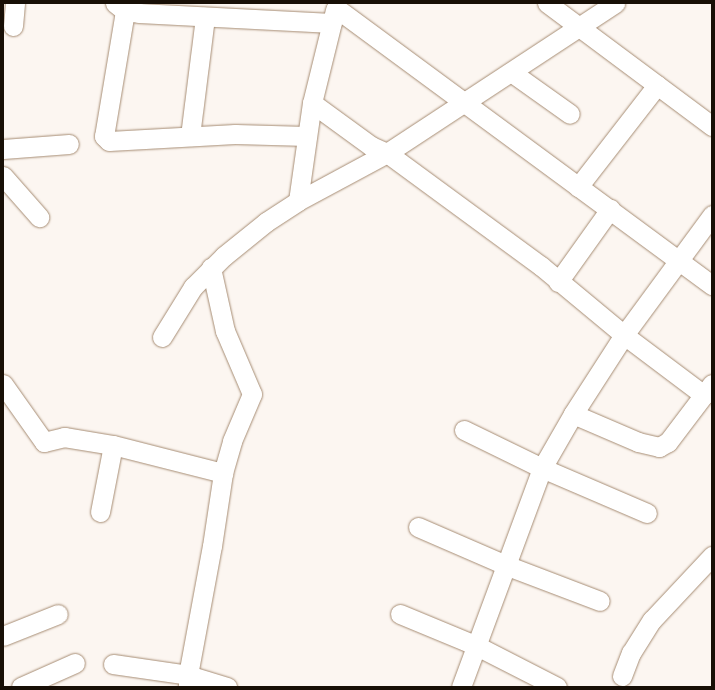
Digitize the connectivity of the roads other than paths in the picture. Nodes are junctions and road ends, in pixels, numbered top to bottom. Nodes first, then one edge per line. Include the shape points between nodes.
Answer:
1 (16, 3) edge
2 (547, 3) edge
3 (615, 3) edge
4 (120, 7) edge
5 (335, 11) edge
6 (205, 17) junction
7 (13, 26) dead end
8 (580, 27) junction
9 (511, 72) junction
10 (657, 85) junction
11 (312, 103) junction
12 (462, 103) junction
13 (570, 114) dead end
14 (712, 126) edge
15 (190, 136) junction
16 (308, 136) junction
17 (68, 144) dead end
18 (3, 149) edge
19 (387, 153) junction
20 (3, 176) edge
21 (578, 187) junction
22 (298, 201) junction
23 (610, 210) junction
24 (712, 215) edge
25 (39, 217) dead end
26 (680, 258) junction
27 (211, 268) junction
28 (558, 282) junction
29 (712, 284) edge
30 (624, 335) junction
31 (162, 337) dead end
32 (3, 384) edge
33 (708, 389) edge
34 (573, 414) junction
35 (464, 430) dead end
36 (113, 445) junction
37 (542, 468) junction
38 (223, 473) junction
39 (100, 512) dead end
40 (646, 512) dead end
41 (418, 527) dead end
42 (712, 556) edge
43 (508, 566) junction
44 (600, 601) dead end
45 (58, 614) dead end
46 (400, 614) dead end
47 (3, 636) edge
48 (475, 645) junction
49 (75, 663) dead end
50 (113, 664) dead end
51 (622, 676) dead end
52 (188, 681) edge
53 (21, 687) edge
54 (227, 687) edge
55 (461, 687) edge
56 (557, 687) edge

1 - 7 street
2 - 8 street
3 - 8 street
4 - 6 street
4 - 15 street via 104,136 113,142
5 - 6 street
5 - 11 street
5 - 12 street
6 - 15 street
8 - 9 street
8 - 10 street
9 - 12 street
9 - 13 street
10 - 14 street
10 - 21 street
11 - 16 street
11 - 19 street via 371,146
12 - 19 street
12 - 21 street
15 - 16 street
16 - 22 street
17 - 18 street
19 - 22 street
19 - 28 street via 541,266
20 - 25 street
21 - 23 street
22 - 27 street via 248,236
23 - 26 street
23 - 28 street
24 - 26 street
26 - 29 street
26 - 30 street
27 - 31 street via 193,287
27 - 38 street via 226,337 252,394 232,441
28 - 30 street
30 - 33 street
30 - 34 street
32 - 36 street via 44,442 64,437
33 - 34 street via 668,442 659,447 645,444
34 - 37 street
35 - 37 street
36 - 38 street
36 - 39 street
37 - 40 street
37 - 43 street
38 - 52 street
41 - 43 street
42 - 51 street via 652,620 631,653
43 - 44 street
43 - 48 street
45 - 47 street
46 - 48 street
48 - 55 street
48 - 56 street
49 - 53 street
50 - 52 street
52 - 54 street

